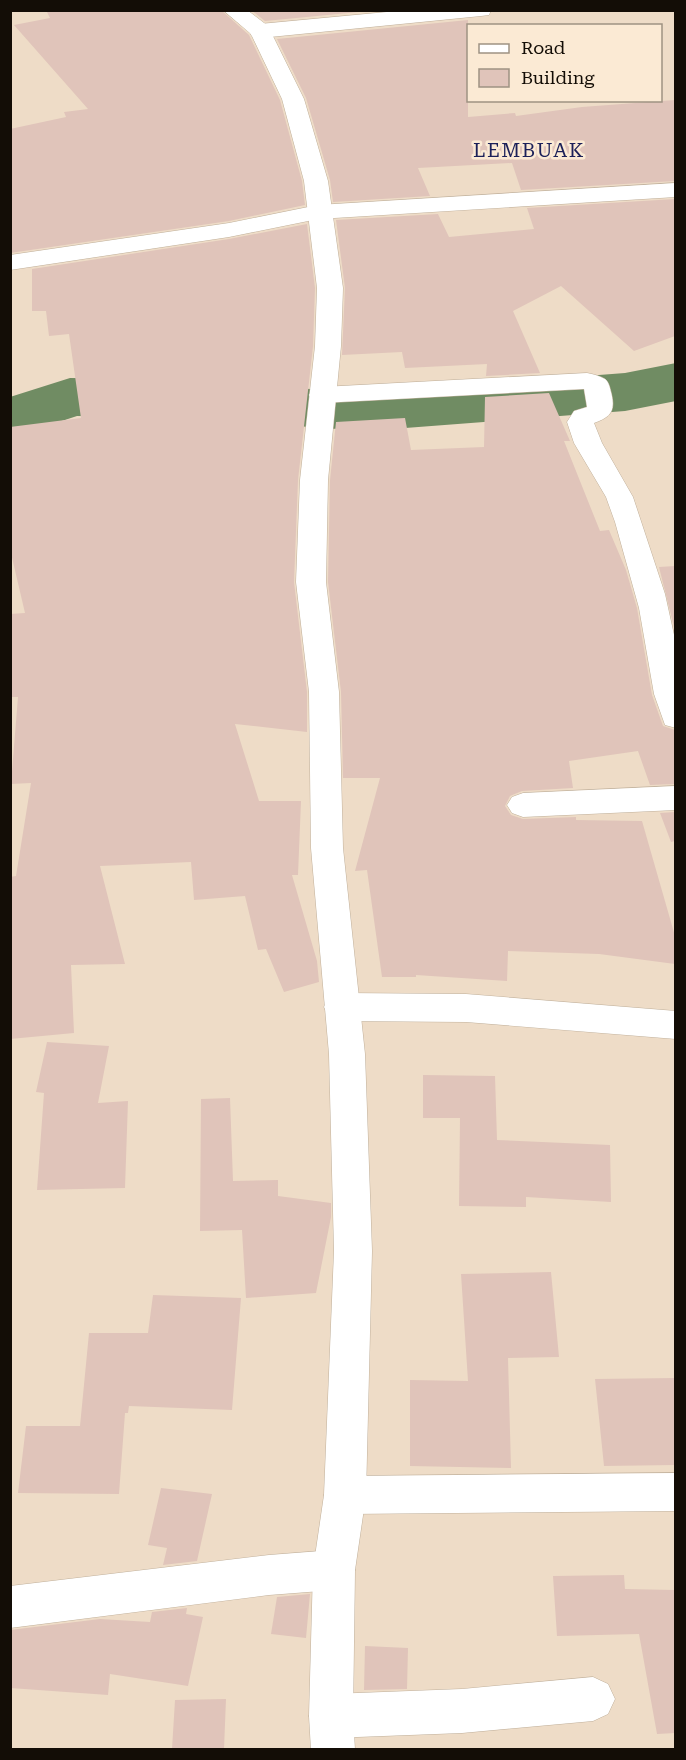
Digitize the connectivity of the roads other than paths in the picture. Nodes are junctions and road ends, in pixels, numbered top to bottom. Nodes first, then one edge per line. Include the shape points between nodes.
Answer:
1 (233, 10) edge
2 (481, 10) edge
3 (260, 32) junction
4 (675, 190) edge
5 (318, 212) junction
6 (10, 263) edge
7 (320, 404) junction
8 (675, 717) edge
9 (675, 798) edge
10 (523, 805) dead end
11 (340, 1007) junction
12 (675, 1025) edge
13 (675, 1492) edge
14 (345, 1495) junction
15 (334, 1570) junction
16 (10, 1606) edge
17 (593, 1699) dead end
18 (332, 1733) edge

1 - 3 street
2 - 3 street
3 - 5 street via 293,99 316,181
4 - 5 street
5 - 6 street via 229,230
5 - 7 street via 330,288
7 - 8 street via 587,381 599,395 599,412 584,417 580,422 582,431 608,472 627,515 655,614
7 - 11 street via 311,582 324,692 327,849
9 - 10 street
11 - 12 street via 466,1008
11 - 14 street via 347,1054 353,1251
13 - 14 street
14 - 15 street
15 - 16 street
15 - 18 street
17 - 18 street via 405,1716

